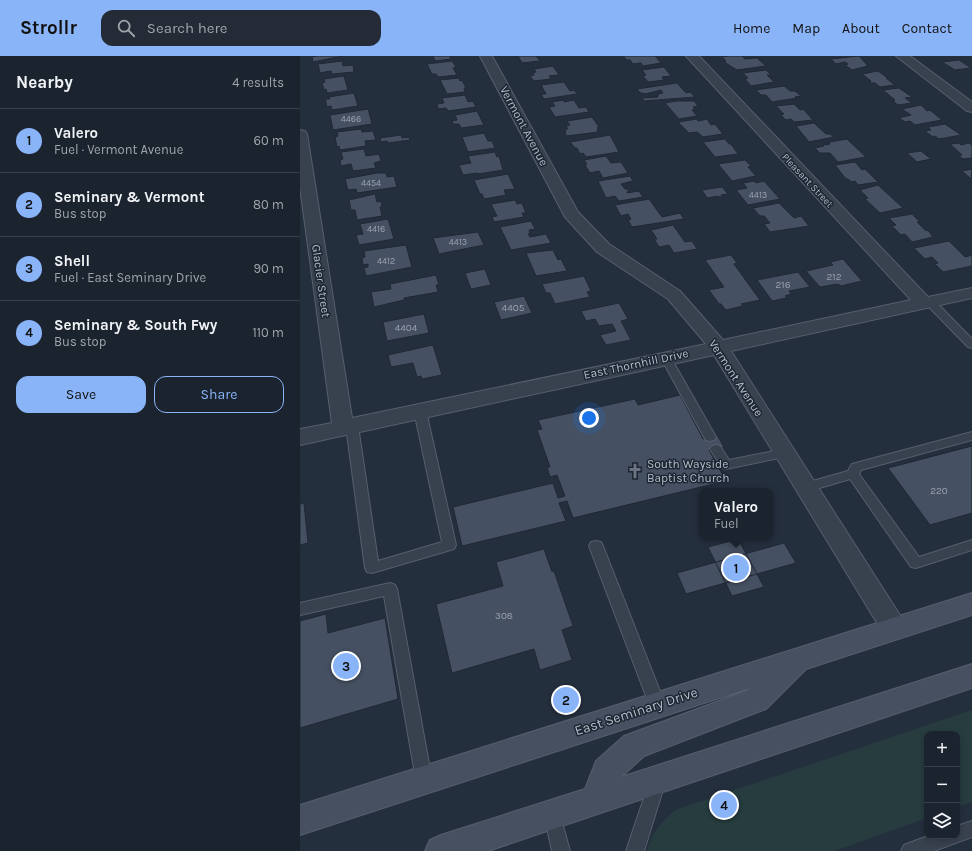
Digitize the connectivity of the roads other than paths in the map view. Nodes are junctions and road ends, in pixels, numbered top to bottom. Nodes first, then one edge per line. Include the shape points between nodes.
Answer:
1 (486, 56) edge
2 (692, 56) edge
3 (902, 56) edge
4 (972, 108) edge
5 (300, 134) edge
6 (972, 293) edge
7 (927, 303) junction
8 (972, 345) edge
9 (718, 346) junction
10 (666, 358) junction
11 (420, 411) junction
12 (347, 427) junction
13 (972, 436) edge
14 (300, 437) edge
15 (710, 437) dead end
16 (716, 449) dead end
17 (784, 453) junction
18 (854, 474) junction
19 (806, 487) junction
20 (972, 545) edge
21 (596, 546) dead end
22 (972, 604) edge
23 (300, 608) edge
24 (894, 628) junction
25 (800, 658) junction
26 (972, 676) edge
27 (657, 704) junction
28 (658, 779) junction
29 (424, 780) junction
30 (596, 799) junction
31 (552, 814) junction
32 (300, 820) edge
33 (972, 829) edge
34 (960, 833) edge
35 (944, 839) edge
36 (442, 851) edge
37 (561, 851) edge
38 (635, 851) edge
39 (910, 851) edge

1 - 9 street, Vermont Avenue via 571,214 603,248 674,295
2 - 7 street, Pleasant Street
3 - 4 street
5 - 12 street, Glacier Street
6 - 7 street, East Thornhill Drive
7 - 8 lane
7 - 9 street, East Thornhill Drive
9 - 10 street, East Thornhill Drive
9 - 17 street, Vermont Avenue
10 - 11 street, East Thornhill Drive
10 - 15 lane
11 - 12 street, East Thornhill Drive
11 - 12 lane via 449,545 372,568
12 - 14 street, East Thornhill Drive
13 - 18 lane via 856,468
16 - 17 lane via 726,466
17 - 19 street, Vermont Avenue
18 - 19 lane
18 - 20 lane via 916,563
19 - 24 street, Vermont Avenue
21 - 27 lane
22 - 24 main road, East Seminary Drive
23 - 29 lane via 390,589
24 - 25 main road, East Seminary Drive
25 - 27 main road, East Seminary Drive
25 - 30 main road via 756,700 634,746 606,771
26 - 28 main road
27 - 29 main road, East Seminary Drive
28 - 30 main road
28 - 38 lane
29 - 32 main road, East Seminary Drive
30 - 31 main road
31 - 36 main road
31 - 37 lane
33 - 34 lane
35 - 39 lane

